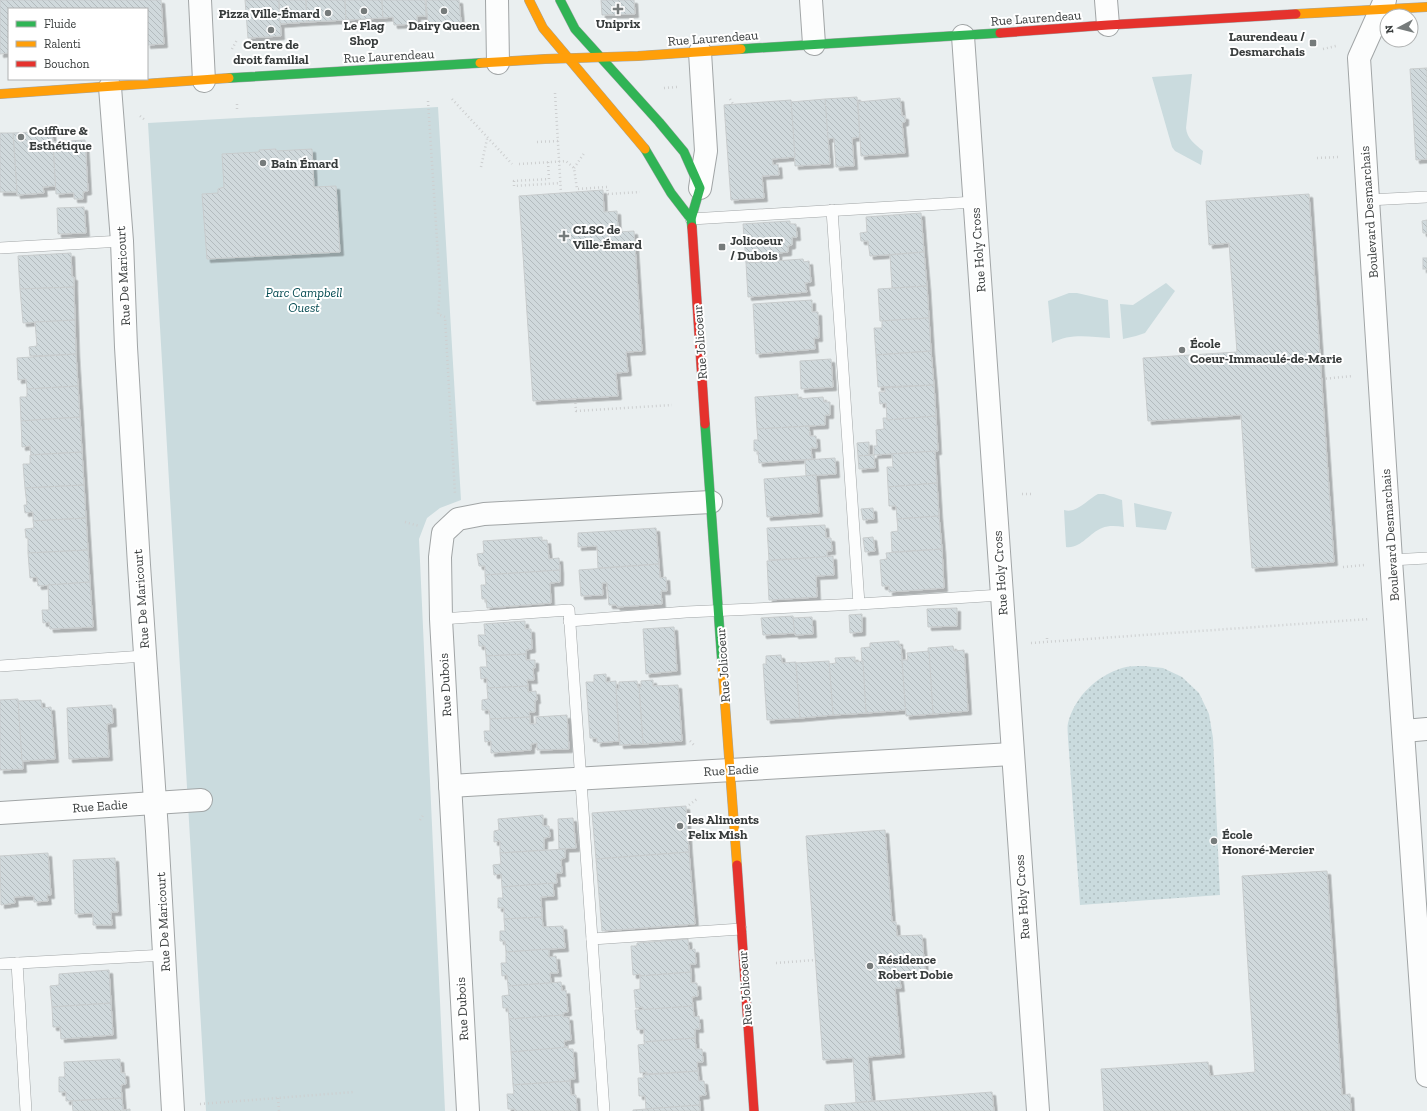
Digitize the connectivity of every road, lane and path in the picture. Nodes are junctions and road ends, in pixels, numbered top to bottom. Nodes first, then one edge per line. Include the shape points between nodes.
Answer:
1 (200, 0) edge
2 (497, 0) edge
3 (530, 0) edge
4 (560, 0) edge
5 (811, 0) edge
6 (1106, 0) edge
7 (1383, 5) edge
8 (1427, 7) edge
9 (1108, 25) junction
10 (963, 36) junction
11 (237, 40) dead end
12 (814, 44) junction
13 (232, 49) dead end
14 (700, 52) junction
15 (602, 58) junction
16 (570, 59) junction
17 (498, 63) junction
18 (204, 80) junction
19 (110, 87) junction
20 (683, 87) dead end
21 (660, 88) dead end
22 (555, 93) dead end
23 (0, 94) edge
24 (452, 99) dead end
25 (428, 101) dead end
26 (237, 104) dead end
27 (237, 112) dead end
28 (140, 116) dead end
29 (145, 120) dead end
30 (488, 138) junction
31 (558, 141) junction
32 (537, 142) dead end
33 (585, 152) dead end
34 (1342, 157) dead end
35 (1317, 158) dead end
36 (559, 161) junction
37 (548, 162) junction
38 (512, 164) dead end
39 (519, 164) dead end
40 (481, 167) dead end
41 (574, 168) junction
42 (561, 183) junction
43 (700, 188) junction
44 (643, 192) dead end
45 (562, 193) dead end
46 (1427, 197) edge
47 (1368, 200) junction
48 (975, 202) junction
49 (832, 210) junction
50 (691, 219) junction
51 (122, 241) junction
52 (0, 248) edge
53 (1357, 376) dead end
54 (1322, 379) dead end
55 (575, 398) dead end
56 (672, 405) dead end
57 (1018, 494) dead end
58 (1033, 494) dead end
59 (455, 496) dead end
60 (711, 502) junction
61 (405, 522) dead end
62 (424, 528) dead end
63 (1427, 558) edge
64 (1391, 560) junction
65 (1368, 565) dead end
66 (1343, 567) dead end
67 (1002, 595) junction
68 (859, 604) junction
69 (719, 610) junction
70 (1371, 618) dead end
71 (441, 619) junction
72 (570, 621) junction
73 (1047, 638) dead end
74 (1047, 642) junction
75 (1028, 643) dead end
76 (144, 656) junction
77 (0, 666) edge
78 (1427, 729) edge
79 (1404, 730) junction
80 (690, 741) dead end
81 (694, 745) dead end
82 (1012, 754) junction
83 (731, 771) junction
84 (581, 779) junction
85 (450, 786) junction
86 (697, 798) dead end
87 (201, 800) dead end
88 (155, 802) junction
89 (689, 805) dead end
90 (0, 813) edge
91 (425, 813) dead end
92 (420, 820) dead end
93 (741, 929) junction
94 (592, 939) junction
95 (165, 955) junction
96 (816, 960) dead end
97 (17, 963) junction
98 (776, 963) dead end
99 (0, 964) edge
100 (1427, 1076) edge
101 (354, 1092) dead end
102 (278, 1098) junction
103 (200, 1104) dead end
104 (26, 1111) edge
105 (173, 1111) edge
106 (279, 1111) edge
107 (468, 1111) edge
108 (604, 1111) edge
109 (754, 1111) edge
110 (1038, 1111) edge

1 - 18 street
2 - 17 street
3 - 16 street via 543,28
4 - 15 street via 575,29
5 - 12 street
6 - 9 street
7 - 8 street, Rue Laurendeau
7 - 9 street, Rue Laurendeau
7 - 47 street, Boulevard Desmarchais via 1359,58
9 - 10 street, Rue Laurendeau
10 - 12 street, Rue Laurendeau
10 - 48 street, Rue Holy Cross
11 - 13 path
12 - 14 street, Rue Laurendeau
14 - 15 street, Rue Laurendeau
14 - 43 street, Rue Jolicoeur via 706,151
15 - 16 street, Rue Laurendeau
15 - 43 street via 684,152
16 - 17 street, Rue Laurendeau
16 - 50 street via 648,152 671,193
17 - 18 street, Rue Laurendeau
18 - 19 street, Rue Laurendeau
19 - 23 street, Rue Laurendeau
19 - 51 street, Rue De Maricourt
20 - 21 path
22 - 31 path
24 - 30 path
25 - 59 path via 440,287 438,314 444,317
26 - 27 path
28 - 29 path
30 - 38 path
30 - 40 path
31 - 32 path
31 - 36 path
33 - 41 path
34 - 35 path
36 - 37 path
36 - 41 path via 566,161
36 - 42 path
37 - 39 path
37 - 42 path via 549,179 514,181 514,186
41 - 44 path via 577,189 607,187 608,194
42 - 45 path
43 - 50 street, Rue Jolicoeur
46 - 47 lane
47 - 64 street, Boulevard Desmarchais
48 - 49 lane
48 - 67 street, Rue Holy Cross
49 - 50 lane
49 - 68 lane
50 - 60 street, Rue Jolicoeur
51 - 52 lane
51 - 76 street, Rue De Maricourt
53 - 54 path
55 - 56 path via 576,411
57 - 58 path
60 - 69 street, Rue Jolicoeur
60 - 71 street, Rue Dubois via 484,514 458,519 444,533 440,556
61 - 62 path
63 - 64 lane
64 - 79 street, Boulevard Desmarchais
65 - 66 path
67 - 68 lane
67 - 82 street, Rue Holy Cross
68 - 69 lane
69 - 72 lane
69 - 83 street, Rue Jolicoeur
70 - 74 path
71 - 72 lane via 569,610
71 - 85 street, Rue Dubois
72 - 84 lane
73 - 74 path
74 - 75 path
76 - 77 lane
76 - 88 street, Rue De Maricourt
78 - 79 street
79 - 100 street, Boulevard Desmarchais
80 - 81 path
82 - 83 street, Rue Eadie
82 - 110 street, Rue Holy Cross
83 - 84 street, Rue Eadie
83 - 93 street, Rue Jolicoeur
84 - 85 street, Rue Eadie
84 - 94 lane
85 - 107 street, Rue Dubois
86 - 89 path
87 - 88 street, Rue Eadie
88 - 90 street, Rue Eadie
88 - 95 street, Rue De Maricourt
91 - 92 path
93 - 94 lane
93 - 109 street, Rue Jolicoeur
94 - 108 lane
95 - 97 lane
95 - 105 street, Rue De Maricourt
96 - 98 path
97 - 99 lane
97 - 104 lane
101 - 102 path
102 - 103 path
102 - 106 path

